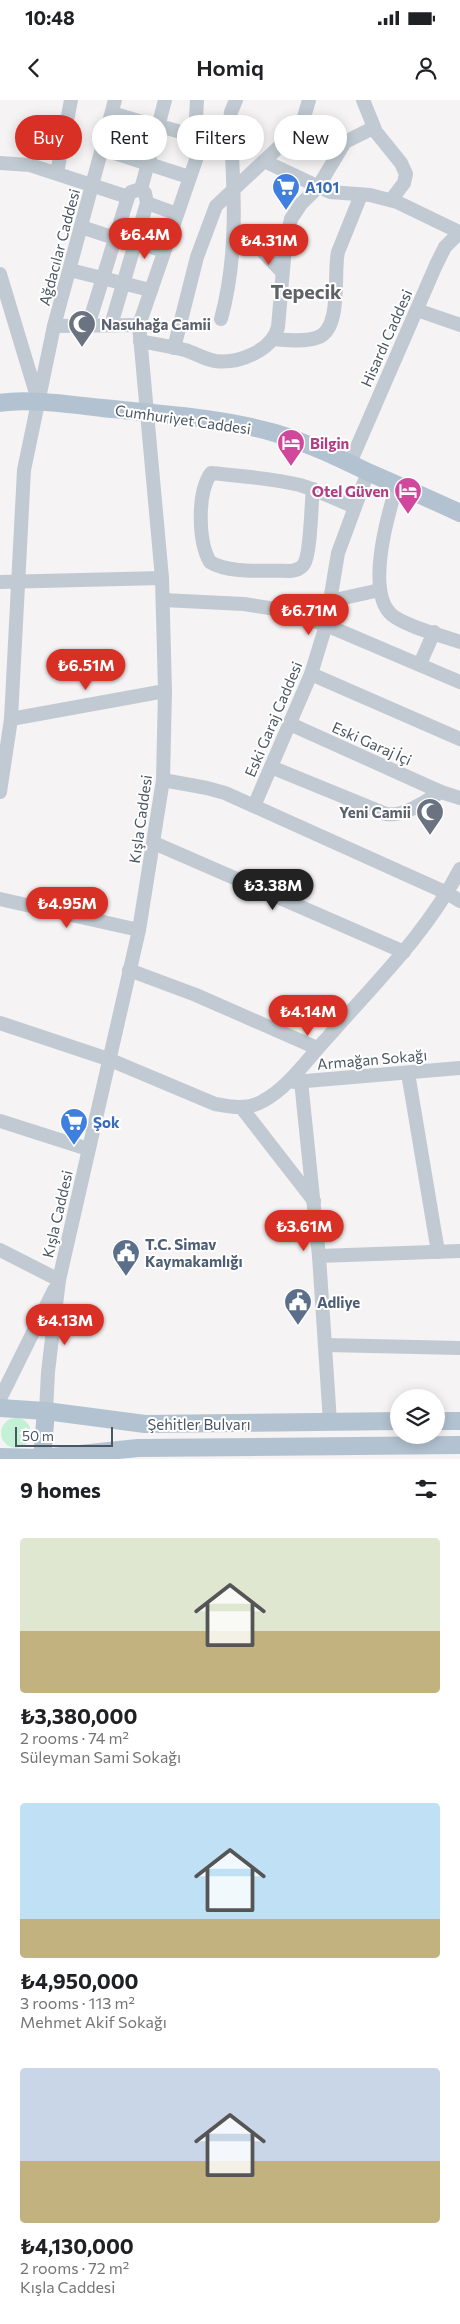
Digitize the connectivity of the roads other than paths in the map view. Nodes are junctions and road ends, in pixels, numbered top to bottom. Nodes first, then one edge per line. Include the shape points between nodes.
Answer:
1 (72, 100) edge
2 (165, 100) edge
3 (197, 100) edge
4 (236, 100) edge
5 (309, 100) edge
6 (363, 100) edge
7 (113, 106) edge
8 (132, 115) edge
9 (161, 115) edge
10 (196, 115) edge
11 (231, 115) edge
12 (373, 128) junction
13 (99, 160) edge
14 (139, 160) edge
15 (149, 160) edge
16 (195, 160) edge
17 (233, 160) edge
18 (264, 161) junction
19 (0, 163) edge
20 (148, 163) junction
21 (57, 173) junction
22 (189, 177) junction
23 (92, 185) junction
24 (318, 187) junction
25 (141, 189) junction
26 (234, 189) junction
27 (361, 195) junction
28 (128, 197) junction
29 (391, 200) junction
30 (147, 203) junction
31 (177, 214) junction
32 (81, 228) junction
33 (459, 232) edge
34 (116, 238) junction
35 (136, 242) junction
36 (234, 242) junction
37 (164, 250) junction
38 (70, 270) junction
39 (282, 272) junction
40 (0, 274) edge
41 (103, 278) junction
42 (124, 283) junction
43 (150, 290) junction
44 (417, 310) junction
45 (221, 318) dead end
46 (111, 325) junction
47 (140, 325) junction
48 (460, 325) edge
49 (54, 326) junction
50 (88, 326) junction
51 (273, 339) junction
52 (140, 341) junction
53 (174, 348) junction
54 (0, 403) edge
55 (39, 403) junction
56 (149, 413) junction
57 (350, 463) junction
58 (368, 472) junction
59 (397, 485) junction
60 (313, 489) junction
61 (354, 507) junction
62 (460, 513) edge
63 (162, 578) junction
64 (0, 582) edge
65 (17, 582) junction
66 (380, 590) junction
67 (163, 600) junction
68 (330, 601) junction
69 (326, 625) junction
70 (434, 632) junction
71 (460, 642) edge
72 (420, 664) junction
73 (311, 674) junction
74 (460, 682) edge
75 (165, 691) junction
76 (11, 719) junction
77 (290, 724) junction
78 (460, 739) edge
79 (3, 751) edge
80 (272, 767) junction
81 (163, 780) junction
82 (0, 792) edge
83 (442, 792) junction
84 (460, 798) edge
85 (254, 806) junction
86 (154, 844) junction
87 (460, 869) edge
88 (448, 893) junction
89 (0, 899) edge
90 (460, 901) edge
91 (139, 930) junction
92 (404, 952) junction
93 (129, 970) junction
94 (0, 1022) edge
95 (317, 1048) junction
96 (108, 1059) junction
97 (460, 1068) edge
98 (408, 1073) junction
99 (302, 1081) junction
100 (287, 1082) junction
101 (241, 1107) junction
102 (0, 1121) edge
103 (88, 1149) junction
104 (314, 1201) junction
105 (0, 1250) edge
106 (460, 1251) edge
107 (438, 1252) junction
108 (319, 1256) junction
109 (59, 1280) junction
110 (326, 1345) junction
111 (460, 1348) edge
112 (0, 1399) edge
113 (0, 1408) edge
114 (46, 1411) junction
115 (445, 1421) edge
116 (460, 1421) edge
117 (330, 1422) junction
118 (390, 1422) edge
119 (460, 1445) edge
120 (0, 1457) edge
121 (42, 1459) edge

1 - 21 street
2 - 9 street
3 - 10 street, Kışla Caddesi
4 - 11 street
5 - 18 street via 302,124
6 - 12 street
7 - 8 street
12 - 24 street via 345,142
12 - 29 street via 406,174 404,183
13 - 23 street, Ağdacılar Caddesi
14 - 20 street
15 - 20 street
16 - 22 street, Kışla Caddesi
17 - 26 street
18 - 24 street
18 - 26 street
19 - 21 street via 30,165
20 - 22 street
20 - 25 street
21 - 23 street
22 - 31 street, Kışla Caddesi
23 - 28 street
23 - 32 street, Ağdacılar Caddesi
24 - 27 street via 336,194
24 - 39 street via 300,204 291,220
25 - 28 street via 131,192
25 - 30 street
26 - 36 street
26 - 53 street via 216,206 203,237
27 - 29 street
27 - 51 street via 338,252 333,319 327,331 316,338
28 - 34 street
29 - 33 street
30 - 31 street
30 - 35 street
31 - 37 street, Kışla Caddesi
32 - 34 street
32 - 38 street, Ağdacılar Caddesi
33 - 44 street, Hisardı Caddesi via 440,256
34 - 41 street
35 - 37 street
35 - 42 street
36 - 39 street via 255,243
36 - 45 street via 231,275
37 - 43 street, Kışla Caddesi
38 - 41 street
38 - 49 street, Ağdacılar Caddesi
39 - 51 street via 278,327
40 - 55 street
41 - 42 street
41 - 50 street
42 - 43 street
42 - 46 street
43 - 47 street, Kışla Caddesi
44 - 48 street
44 - 57 street, Hisardı Caddesi
46 - 47 street
46 - 50 street
47 - 52 street, Kışla Caddesi
49 - 50 street
49 - 55 street, Ağdacılar Caddesi
51 - 53 street via 245,357 223,361
52 - 53 street
52 - 56 street, Kışla Caddesi
54 - 55 main road, Cumhuriyet Caddesi
55 - 56 main road, Cumhuriyet Caddesi
55 - 65 street, Ağdacılar Caddesi via 24,470
56 - 57 main road, Cumhuriyet Caddesi via 256,428 293,439
56 - 63 street, Kışla Caddesi
57 - 58 main road, Cumhuriyet Caddesi
58 - 59 main road, Cumhuriyet Caddesi
58 - 61 street, Eski Garaj Caddesi
59 - 62 main road, Cumhuriyet Caddesi
59 - 66 street via 385,523
60 - 60 street via 307,551 304,564 298,569 216,566 210,562 206,556 201,512 202,489 211,473
60 - 61 street
61 - 68 street, Eski Garaj Caddesi via 338,552
63 - 65 street
63 - 67 street, Kışla Caddesi
64 - 65 street
65 - 76 street, Ağdacılar Caddesi
66 - 68 street
66 - 70 street via 391,614
67 - 69 street via 268,607
67 - 75 street, Kışla Caddesi
68 - 69 street, Eski Garaj Caddesi
69 - 72 street
69 - 73 street, Eski Garaj Caddesi
70 - 71 street
70 - 72 street
72 - 74 street
73 - 77 street, Eski Garaj Caddesi
73 - 78 street
75 - 76 street
75 - 81 street, Kışla Caddesi
76 - 79 street, Ağdacılar Caddesi
77 - 80 street, Eski Garaj Caddesi
77 - 83 street, Eski Garaj İçi
79 - 82 street, Ağdacılar Caddesi
80 - 83 street via 395,816
80 - 85 street, Eski Garaj Caddesi
81 - 85 street via 207,788
81 - 86 street, Kışla Caddesi
83 - 84 street, Eski Garaj İçi
85 - 88 street
86 - 91 street, Kışla Caddesi
86 - 92 street
87 - 88 street
88 - 90 street
88 - 92 street
89 - 91 street
91 - 93 street, Kışla Caddesi
92 - 95 street
93 - 95 street via 196,995
93 - 96 street, Kışla Caddesi
94 - 96 street
95 - 100 street
96 - 101 street via 215,1104
96 - 103 street, Kışla Caddesi
97 - 98 street, Armağan Sokağı
98 - 99 street, Armağan Sokağı
98 - 107 street
99 - 100 street, Armağan Sokağı
99 - 104 street
100 - 101 street via 263,1102
101 - 104 street
102 - 103 street
103 - 109 street, Kışla Caddesi
104 - 108 street
105 - 109 street
106 - 107 street
107 - 108 street
108 - 110 street
109 - 112 street, Kışla Caddesi
109 - 114 street, Kışla Caddesi
110 - 111 street
110 - 117 street
113 - 114 main road, Şehitler Bulvarı
114 - 117 main road, Şehitler Bulvarı via 146,1424
114 - 121 main road
115 - 116 main road
117 - 118 main road, Şehitler Bulvarı
119 - 121 main road, Şehitler Bulvarı via 138,1448
120 - 121 main road, Şehitler Bulvarı

